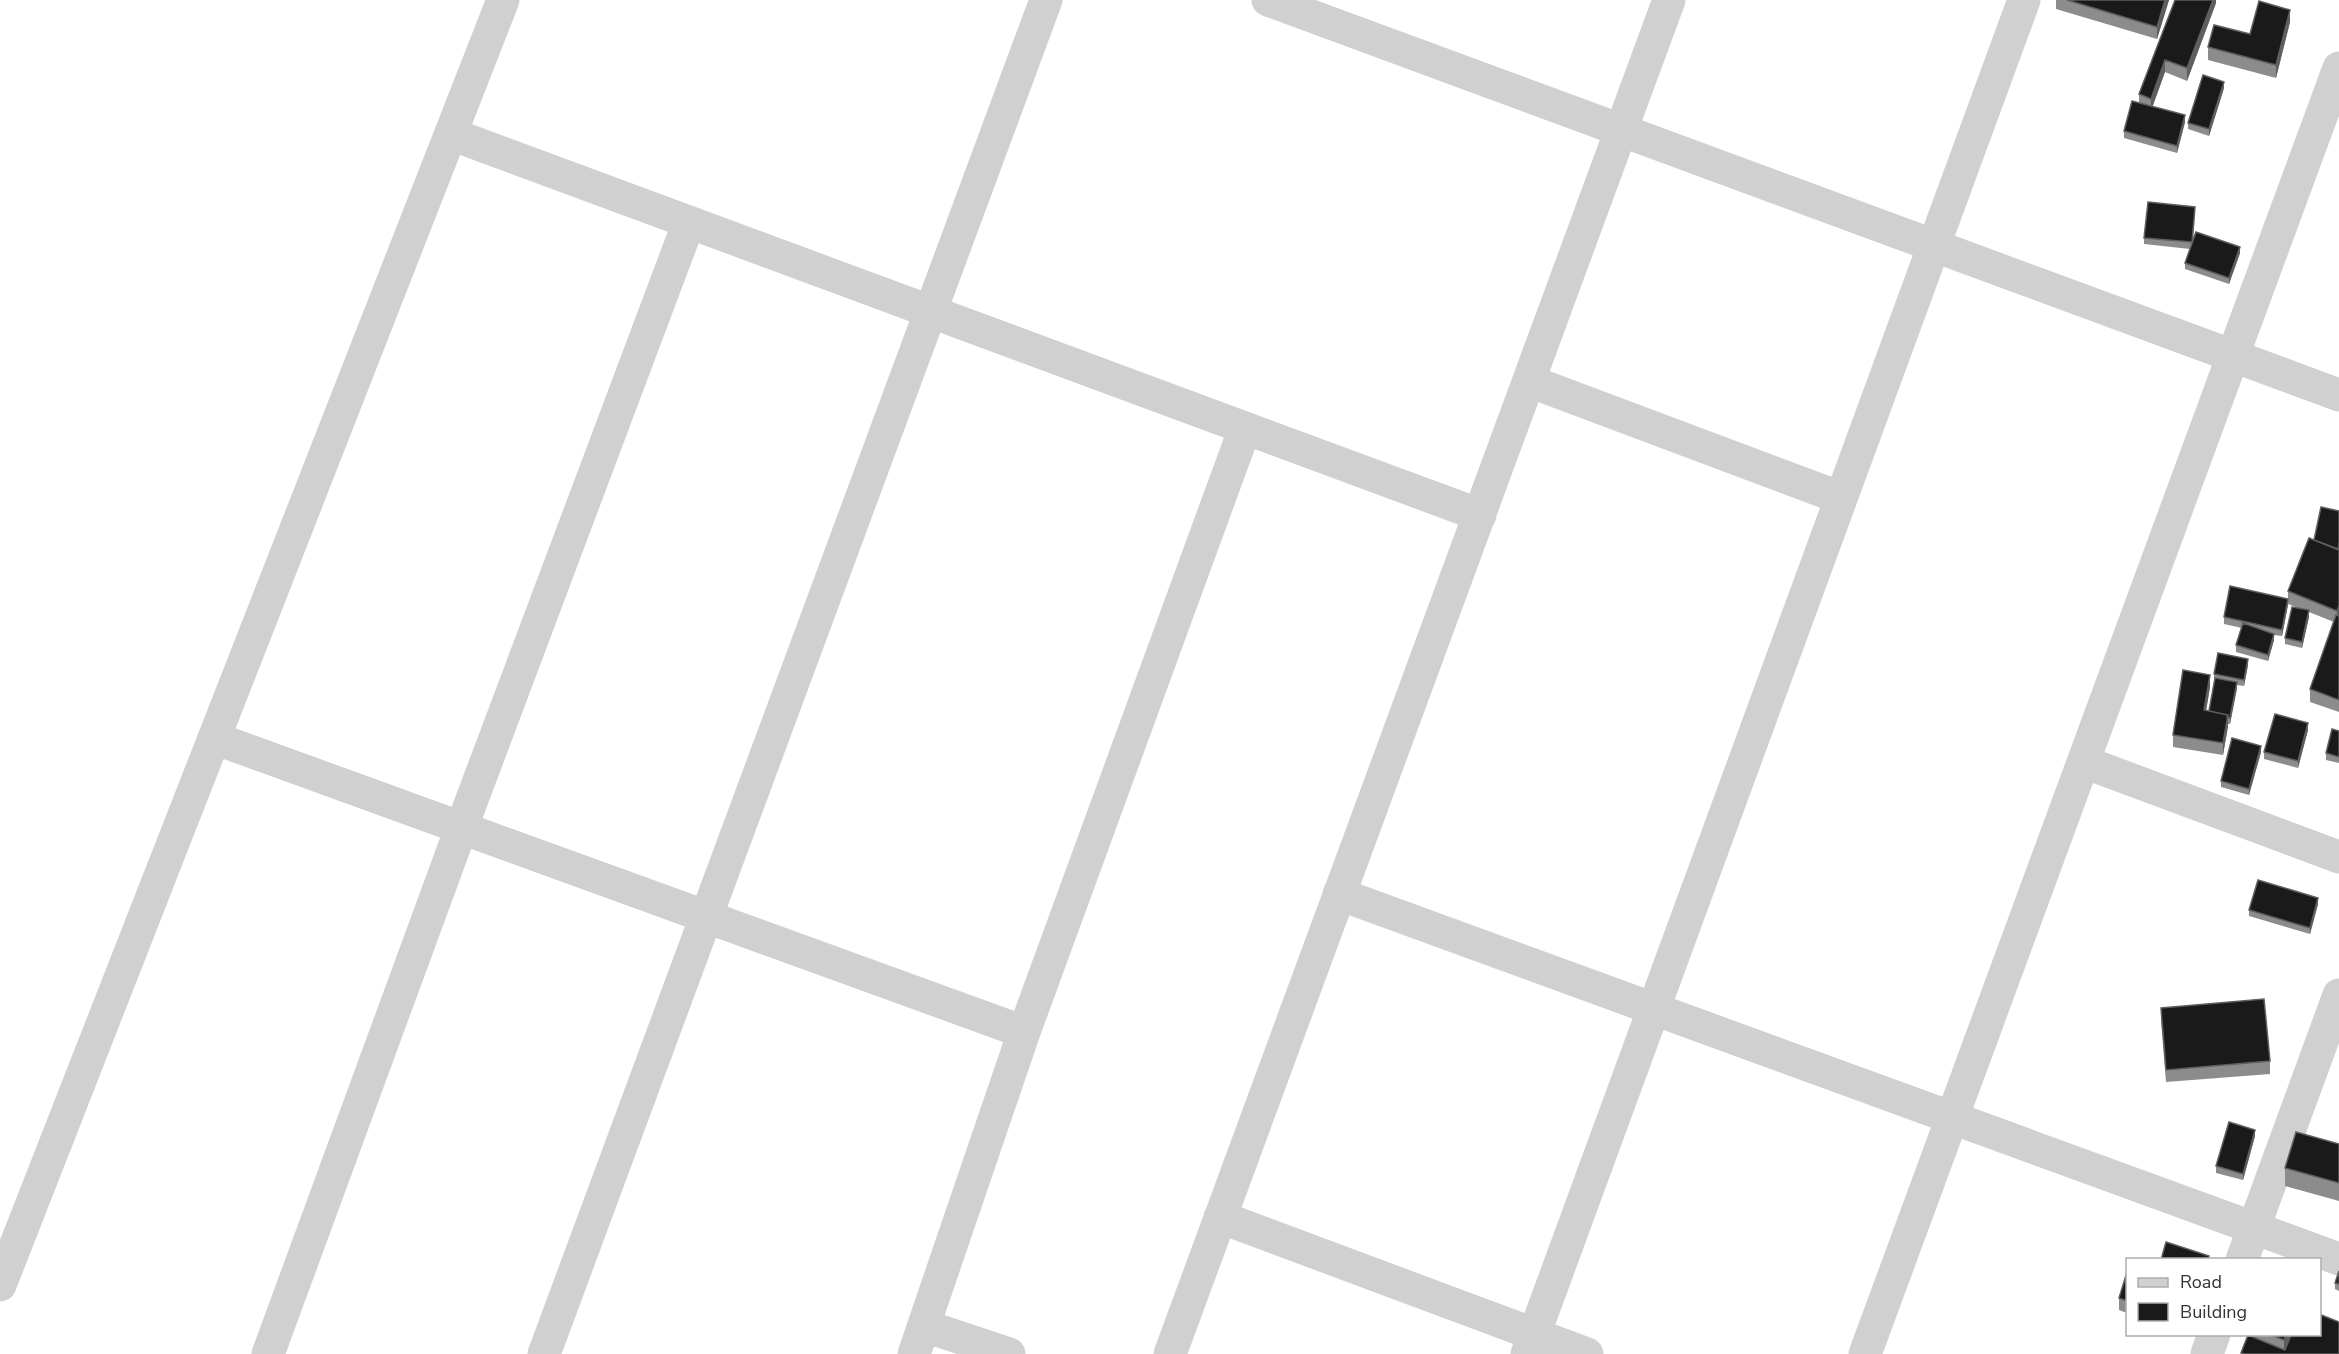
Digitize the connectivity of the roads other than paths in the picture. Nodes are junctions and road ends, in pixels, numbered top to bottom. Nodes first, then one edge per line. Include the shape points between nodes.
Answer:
1 (503, 0) edge
2 (1046, 0) edge
3 (1268, 0) edge
4 (1669, 0) edge
5 (2024, 0) edge
6 (2339, 68) edge
7 (1621, 130) junction
8 (451, 134) junction
9 (688, 222) junction
10 (1934, 246) junction
11 (931, 311) junction
12 (2233, 356) junction
13 (1529, 381) junction
14 (2339, 395) edge
15 (1245, 428) junction
16 (1841, 498) junction
17 (1480, 515) junction
18 (214, 738) junction
19 (2084, 762) junction
20 (462, 826) junction
21 (2339, 857) edge
22 (1339, 894) junction
23 (708, 916) junction
24 (2339, 995) edge
25 (1653, 1008) junction
26 (1024, 1032) junction
27 (1953, 1117) junction
28 (1220, 1217) junction
29 (2254, 1227) junction
30 (2243, 1258) edge
31 (2339, 1259) edge
32 (0, 1285) edge
33 (2214, 1336) edge
34 (919, 1340) edge
35 (1531, 1344) edge
36 (268, 1354) edge
37 (544, 1354) edge
38 (1009, 1354) edge
39 (1170, 1354) edge
40 (1587, 1354) edge
41 (1865, 1354) edge
42 (2207, 1354) edge

1 - 8 street
2 - 11 street
3 - 7 street
4 - 7 street
5 - 10 street
6 - 12 street
7 - 10 street
7 - 13 street
8 - 9 street
8 - 18 street
9 - 11 street
9 - 20 street
10 - 12 street
10 - 16 street
11 - 15 street
11 - 23 street
12 - 14 street
12 - 19 street
13 - 16 street
13 - 17 street
15 - 17 street
15 - 26 street
16 - 25 street
17 - 22 street
18 - 20 street
18 - 32 street
19 - 21 street
19 - 27 street
20 - 23 street
20 - 36 street
22 - 25 street
22 - 28 street
23 - 26 street
23 - 37 street
24 - 29 street
25 - 27 street
25 - 35 street
26 - 34 street
27 - 29 street
27 - 41 street
28 - 35 street
28 - 39 street
29 - 30 street
29 - 31 street
33 - 42 street
34 - 38 street
35 - 40 street

